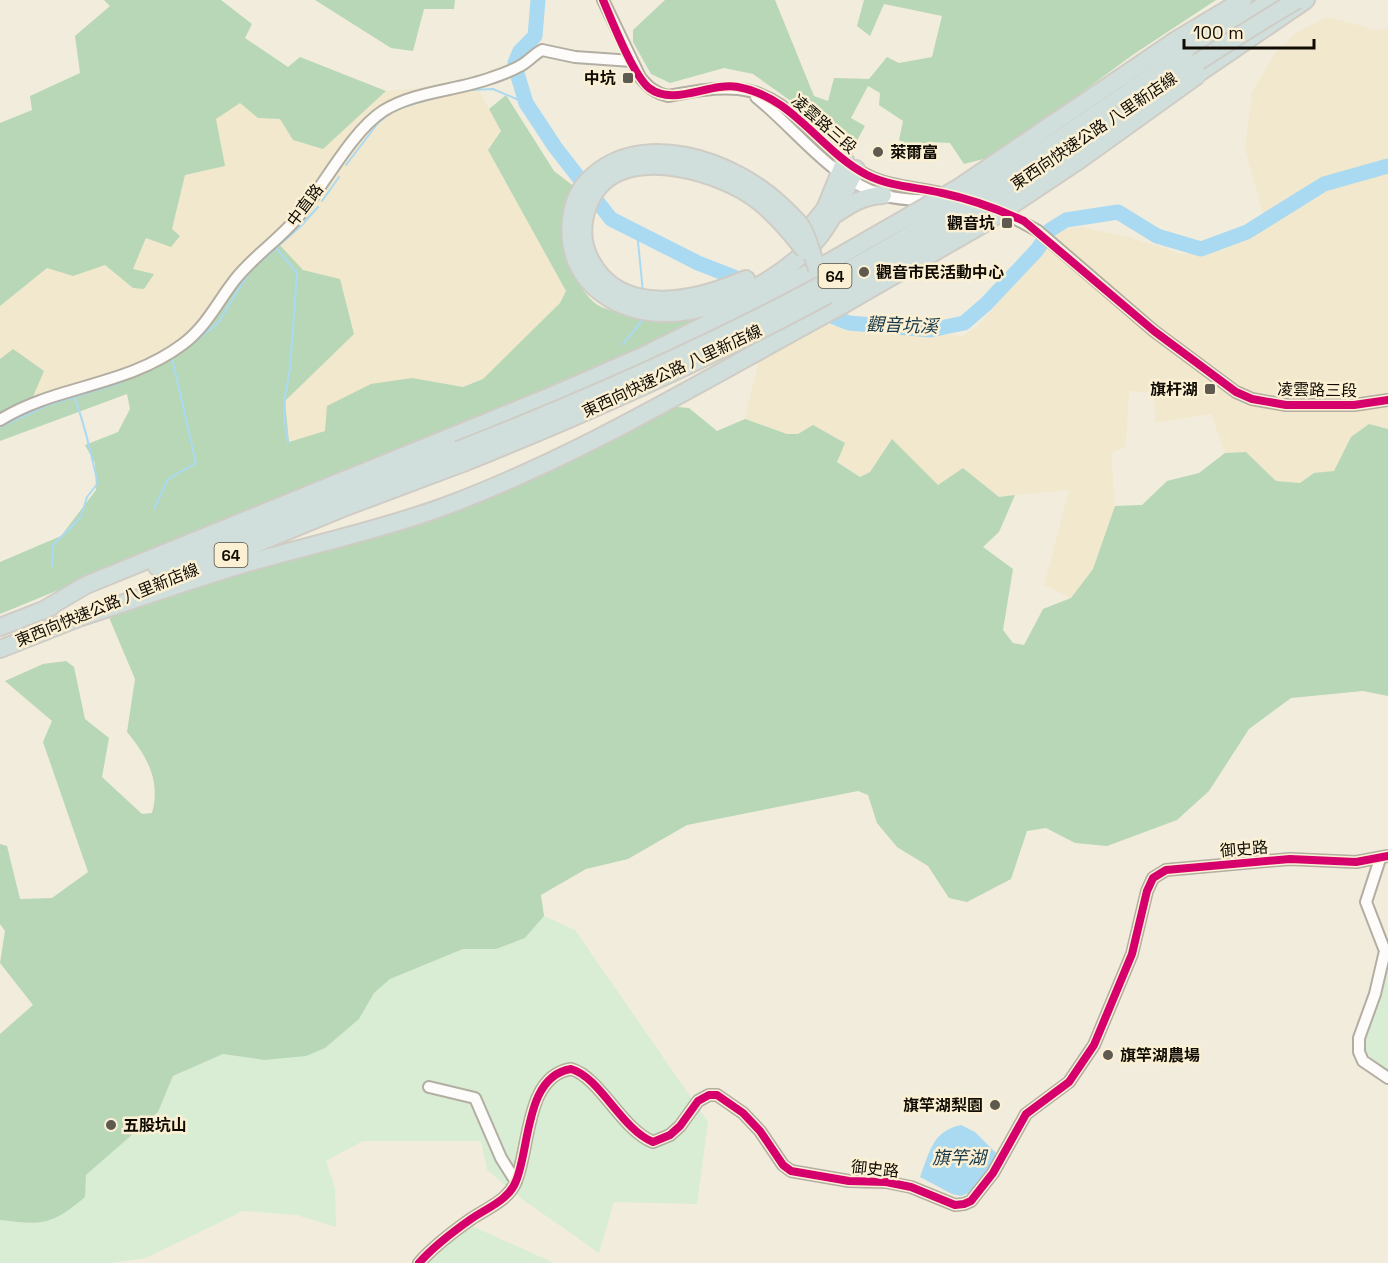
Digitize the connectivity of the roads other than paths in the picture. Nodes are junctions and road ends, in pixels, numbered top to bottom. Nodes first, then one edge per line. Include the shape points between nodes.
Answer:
1 (603, 0) edge
2 (1243, 0) edge
3 (1273, 0) edge
4 (1297, 0) edge
5 (1306, 0) edge
6 (1180, 47) junction
7 (632, 61) junction
8 (847, 170) junction
9 (884, 195) junction
10 (986, 206) junction
11 (835, 215) junction
12 (777, 268) junction
13 (818, 269) junction
14 (839, 307) junction
15 (1388, 400) edge
16 (0, 420) edge
17 (458, 449) junction
18 (75, 619) junction
19 (0, 627) edge
20 (0, 649) edge
21 (1384, 858) edge
22 (1388, 1078) edge
23 (429, 1087) dead end
24 (516, 1182) junction
25 (419, 1263) edge

1 - 7 street, 凌雲路三段
2 - 6 highway
3 - 6 highway, 東西向快速公路 八里新店線 / 64
4 - 17 highway, 東西向快速公路 八里新店線 / 64, bridge via 892,260 661,379
5 - 14 highway, bridge via 985,223
6 - 13 highway, bridge via 958,188
6 - 17 highway, 東西向快速公路 八里新店線 / 64, bridge via 1065,136 886,248 656,368
7 - 8 street, 凌雲路三段 via 648,87 668,96 726,87 766,96 790,110
7 - 16 street, 中直路 via 542,50 523,65 490,79 408,99 382,112 333,168 298,217 247,264 206,324 183,345 115,380 45,400
8 - 9 street, 凌雲路三段
8 - 10 street, 凌雲路三段 via 889,184 943,193
8 - 11 highway
8 - 12 highway via 812,228
9 - 10 street, 凌雲路三段
9 - 11 highway via 854,202
10 - 15 street, 凌雲路三段 via 1038,231 1179,351 1236,392 1286,405
11 - 12 highway via 810,247
12 - 13 highway, bridge via 753,288 710,306 667,313 631,309 595,288 577,262 570,233 575,201 591,177 616,160 652,153 698,159 737,173 771,196 801,226
13 - 14 highway, bridge
13 - 17 highway
14 - 18 highway via 520,475 363,534 233,567
17 - 18 highway, 東西向快速公路 八里新店線 / 64 via 343,508
17 - 19 highway, 東西向快速公路 八里新店線 / 64
18 - 20 highway, 東西向快速公路 八里新店線 / 64
21 - 22 street via 1366,902 1385,951 1359,1038 1359,1052 1363,1061
21 - 24 street, 御史路 via 1356,862 1290,859 1166,870 1158,874 1147,891 1131,954 1094,1046 1069,1082 1026,1114 993,1173 971,1201 964,1204 955,1205 903,1185 791,1171 754,1125 717,1095 698,1101 680,1126 653,1142 640,1137 585,1077 571,1069 558,1074 537,1096
23 - 24 street via 475,1098
24 - 25 street via 508,1195 469,1221

